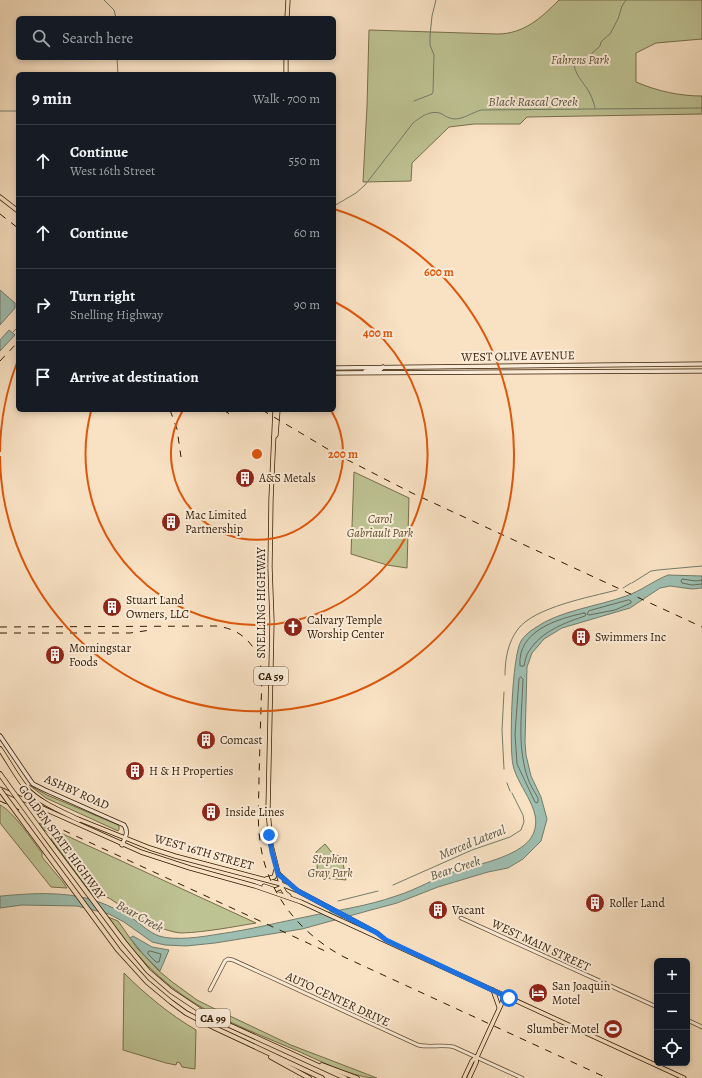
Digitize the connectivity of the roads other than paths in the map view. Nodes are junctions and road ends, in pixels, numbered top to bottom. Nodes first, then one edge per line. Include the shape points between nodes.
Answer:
1 (288, 0) edge
2 (287, 16) edge
3 (286, 60) edge
4 (286, 72) edge
5 (0, 197) edge
6 (16, 209) edge
7 (702, 364) edge
8 (383, 367) junction
9 (336, 368) edge
10 (702, 370) edge
11 (336, 373) edge
12 (363, 373) junction
13 (277, 412) edge
14 (0, 736) edge
15 (0, 749) edge
16 (0, 774) edge
17 (0, 790) edge
18 (33, 804) junction
19 (79, 820) junction
20 (125, 838) junction
21 (122, 844) junction
22 (275, 862) junction
23 (278, 874) junction
24 (264, 879) junction
25 (238, 881) junction
26 (281, 885) junction
27 (298, 891) junction
28 (301, 902) junction
29 (461, 918) dead end
30 (386, 940) junction
31 (210, 990) dead end
32 (493, 990) junction
33 (505, 996) junction
34 (654, 1006) edge
35 (499, 1007) junction
36 (690, 1021) edge
37 (702, 1027) edge
38 (252, 1046) junction
39 (277, 1047) junction
40 (477, 1057) junction
41 (309, 1078) edge
42 (322, 1078) edge
43 (345, 1078) edge
44 (357, 1078) edge
45 (464, 1078) edge
46 (469, 1078) edge
47 (522, 1078) edge
48 (684, 1078) edge

1 - 2 main road
3 - 4 main road
5 - 6 main road
7 - 8 main road, WEST OLIVE AVENUE
8 - 9 main road, WEST OLIVE AVENUE
8 - 12 main road via 380,370
10 - 12 main road, WEST OLIVE AVENUE
11 - 12 main road, WEST OLIVE AVENUE
13 - 22 main road, SNELLING HIGHWAY / CA 59 via 271,500 272,621 268,810 269,835
14 - 20 main road, ASHBY ROAD via 33,784 120,823 126,828
15 - 19 highway via 21,782 34,795
16 - 39 highway, GOLDEN STATE HIGHWAY / CA 99, bridge via 82,887 148,971 182,999 207,1015
17 - 18 main road, WEST 16TH STREET
17 - 38 highway, GOLDEN STATE HIGHWAY / CA 99, bridge via 132,966 162,995 197,1019
18 - 19 main road, WEST 16TH STREET
18 - 21 main road, WEST 16TH STREET
19 - 20 main road, WEST 16TH STREET
20 - 21 main road
20 - 24 main road, WEST 16TH STREET via 179,857
21 - 25 main road, WEST 16TH STREET via 172,863
22 - 23 main road, SNELLING HIGHWAY / CA 59
22 - 24 main road via 275,875
23 - 26 main road, SNELLING HIGHWAY / CA 59
23 - 27 main road
24 - 26 main road, WEST 16TH STREET
25 - 26 main road via 275,890
25 - 28 main road, WEST 16TH STREET
26 - 27 main road, WEST 16TH STREET
26 - 28 main road via 288,895
27 - 30 main road, WEST 16TH STREET
28 - 30 main road, WEST 16TH STREET via 374,937
29 - 34 street, WEST MAIN STREET
30 - 32 main road, WEST 16TH STREET
31 - 40 street, AUTO CENTER DRIVE via 225,961 233,960 418,1045 448,1045
32 - 33 main road, WEST 16TH STREET
32 - 35 main road
33 - 35 main road
33 - 48 main road, WEST 16TH STREET
35 - 40 main road
36 - 37 street
38 - 41 highway
38 - 42 highway, GOLDEN STATE HIGHWAY / CA 99
39 - 43 highway, GOLDEN STATE HIGHWAY / CA 99
39 - 44 highway
40 - 45 main road via 472,1061
40 - 46 main road
40 - 47 street

